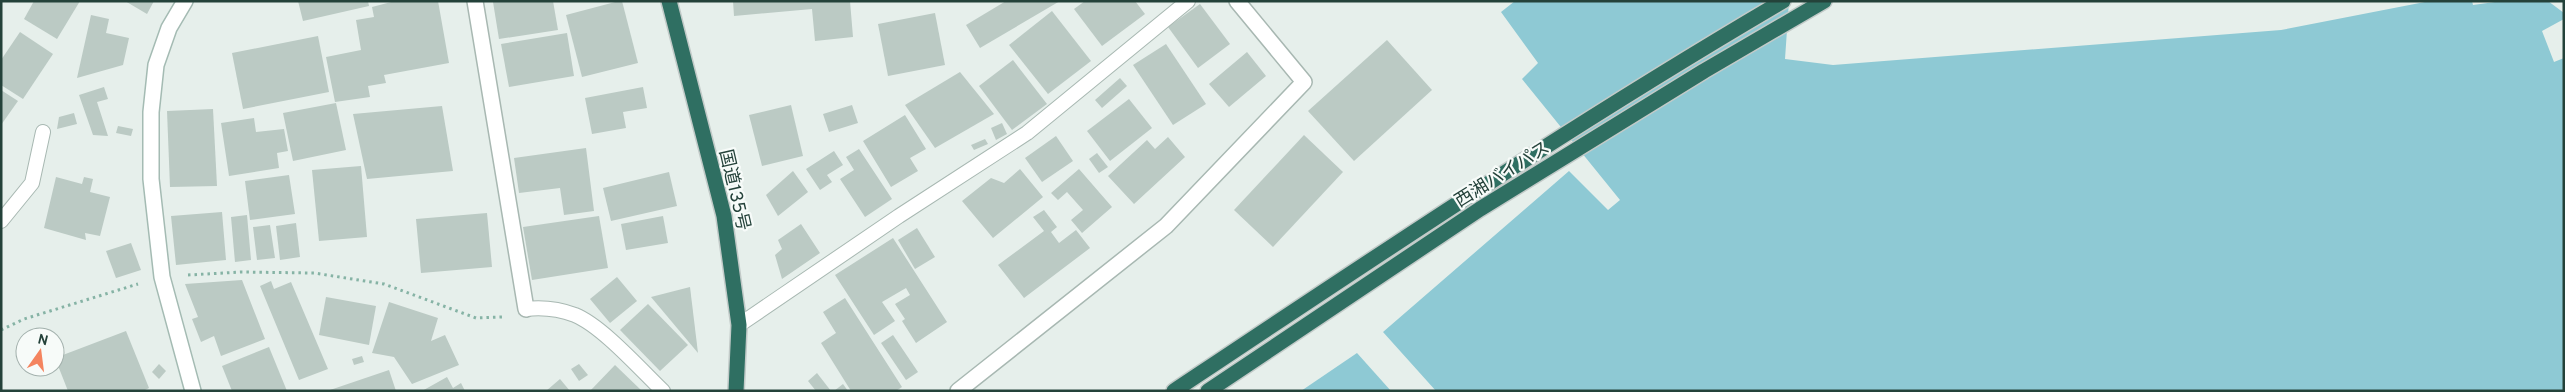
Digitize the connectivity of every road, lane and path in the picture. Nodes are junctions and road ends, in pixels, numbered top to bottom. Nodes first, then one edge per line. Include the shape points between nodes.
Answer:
1 (185, 1) edge
2 (476, 1) edge
3 (669, 1) edge
4 (1188, 1) edge
5 (1237, 1) edge
6 (1783, 1) edge
7 (1824, 1) edge
8 (43, 132) dead end
9 (1, 221) edge
10 (162, 277) junction
11 (526, 309) junction
12 (739, 325) junction
13 (1, 330) edge
14 (193, 391) edge
15 (663, 391) edge
16 (736, 391) edge
17 (958, 391) edge
18 (1174, 391) edge
19 (1208, 391) edge

1 - 10 street via 169,28 156,65 151,112 151,179
2 - 11 street
3 - 12 highway, 国道135号 via 724,216
4 - 12 lane via 1027,133
5 - 17 street via 1304,82 1166,226
6 - 18 highway, 西湘バイパス via 1469,194
7 - 19 highway, 西湘バイパス via 1480,209
8 - 9 lane via 32,182
10 - 11 path via 241,272 314,273 384,284 476,318 515,316
10 - 13 path via 24,319
10 - 14 street
11 - 15 lane via 544,307 576,315 601,332
12 - 16 highway, 国道135号

